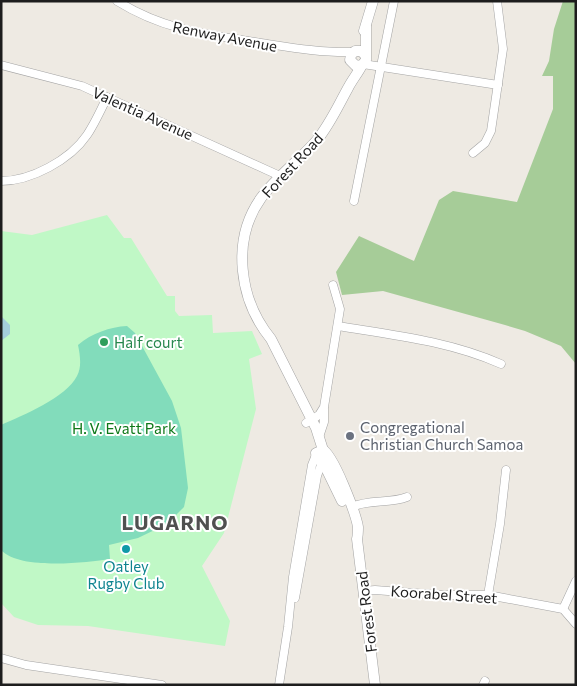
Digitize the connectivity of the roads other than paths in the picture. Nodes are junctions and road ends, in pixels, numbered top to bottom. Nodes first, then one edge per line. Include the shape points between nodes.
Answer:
1 (117, 1) edge
2 (373, 1) edge
3 (394, 1) edge
4 (497, 1) edge
5 (358, 58) junction
6 (1, 65) edge
7 (381, 66) junction
8 (498, 85) junction
9 (107, 97) junction
10 (473, 153) dead end
11 (280, 176) junction
12 (1, 181) edge
13 (354, 201) dead end
14 (333, 284) dead end
15 (338, 326) junction
16 (501, 364) dead end
17 (324, 407) junction
18 (309, 421) junction
19 (319, 437) junction
20 (321, 456) junction
21 (506, 470) dead end
22 (330, 476) junction
23 (316, 480) junction
24 (407, 497) dead end
25 (352, 507) junction
26 (357, 539) junction
27 (576, 581) edge
28 (364, 591) junction
29 (488, 595) junction
30 (562, 609) junction
31 (576, 624) edge
32 (288, 627) junction
33 (1, 658) edge
34 (162, 685) edge
35 (279, 685) edge
36 (375, 685) edge

1 - 5 street, Renway Avenue via 150,19 184,30
2 - 5 street, Forest Road
3 - 7 street
4 - 8 street via 503,49
5 - 7 street, Renway Avenue
5 - 11 street, Forest Road via 348,88 323,132
6 - 9 street, Valentia Avenue via 75,83
7 - 8 street, Renway Avenue
7 - 13 street
8 - 10 street via 491,130 485,143
9 - 11 street, Valentia Avenue
9 - 12 street via 90,130 76,147 45,170
11 - 18 street, Forest Road via 253,211 242,246 242,266 245,284 266,342
14 - 15 street via 340,309
15 - 16 street via 443,344 477,353
15 - 17 street
17 - 18 street
17 - 19 street
18 - 19 street, Forest Road
18 - 20 street, Forest Road
19 - 20 street, Forest Road
20 - 22 street, Forest Road
20 - 23 street
20 - 25 street, Forest Road
20 - 32 street via 312,462
21 - 29 street
22 - 23 street
22 - 26 street, Forest Road
23 - 32 street via 300,578
24 - 25 street
25 - 26 street, Forest Road
26 - 28 street, Forest Road
27 - 30 street
28 - 29 street, Koorabel Street
28 - 36 street, Forest Road
29 - 30 street, Koorabel Street
30 - 31 street
32 - 35 street
33 - 34 street via 26,665

